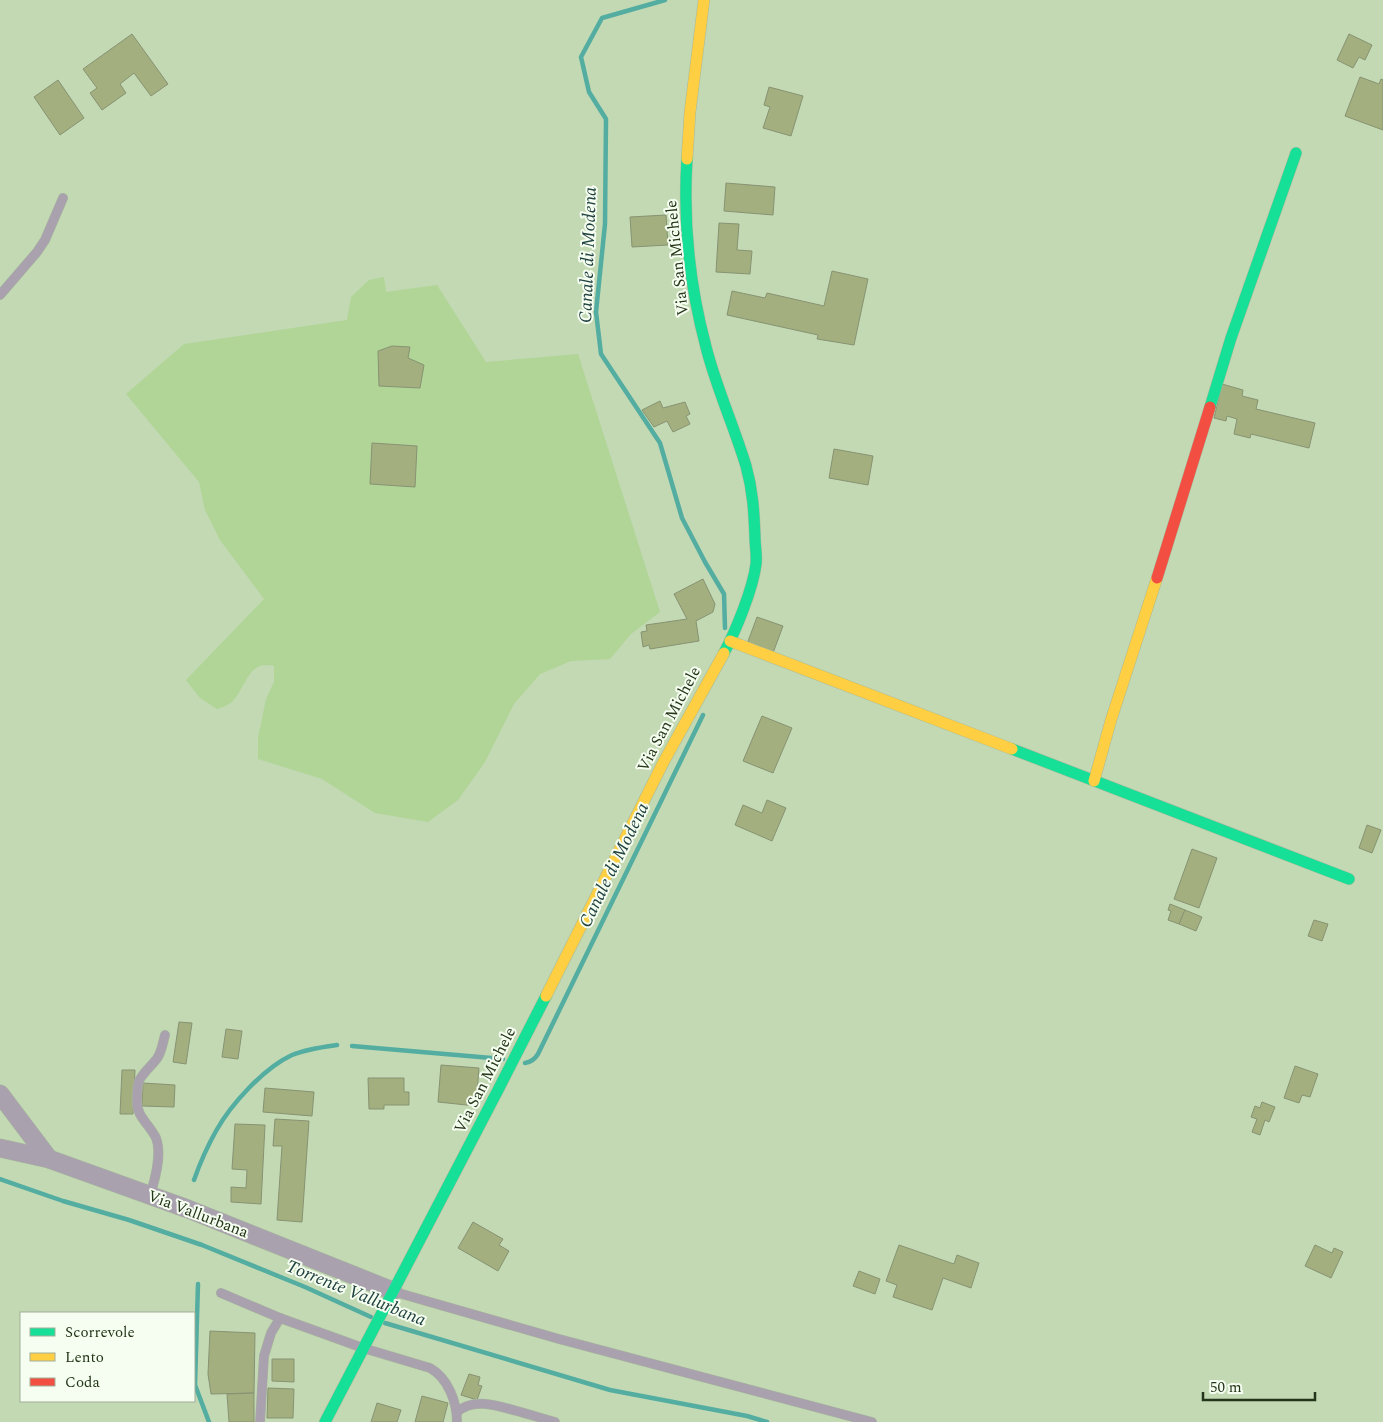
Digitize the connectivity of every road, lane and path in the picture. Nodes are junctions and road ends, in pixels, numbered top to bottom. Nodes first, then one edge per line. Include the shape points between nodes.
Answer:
1 (704, 0) edge
2 (1296, 152) dead end
3 (63, 198) dead end
4 (0, 295) edge
5 (730, 640) junction
6 (1094, 781) junction
7 (1349, 879) dead end
8 (165, 1035) dead end
9 (0, 1094) edge
10 (0, 1148) edge
11 (49, 1159) junction
12 (150, 1195) junction
13 (221, 1293) dead end
14 (390, 1297) junction
15 (280, 1318) junction
16 (363, 1348) junction
17 (457, 1417) edge
18 (260, 1422) edge
19 (325, 1422) edge
20 (555, 1422) edge
21 (872, 1422) edge

1 - 5 main road, Via San Michele via 690,112 686,178 694,295 706,349 746,467 754,502 756,532 752,587
2 - 6 main road via 1231,338
3 - 4 lane via 38,252
5 - 6 main road
5 - 14 main road, Via San Michele via 663,763
6 - 7 main road
8 - 12 lane via 158,1057 138,1083 136,1103 158,1144
9 - 11 street
10 - 11 street, Via Vallurbana
11 - 12 street, Via Vallurbana
12 - 14 street, Via Vallurbana
13 - 15 lane
14 - 16 main road, Via San Michele
14 - 21 lane
15 - 16 lane
15 - 18 lane via 264,1356
16 - 17 lane via 438,1372 449,1390
16 - 19 main road, Via San Michele
17 - 20 lane via 462,1408 470,1405 493,1404

